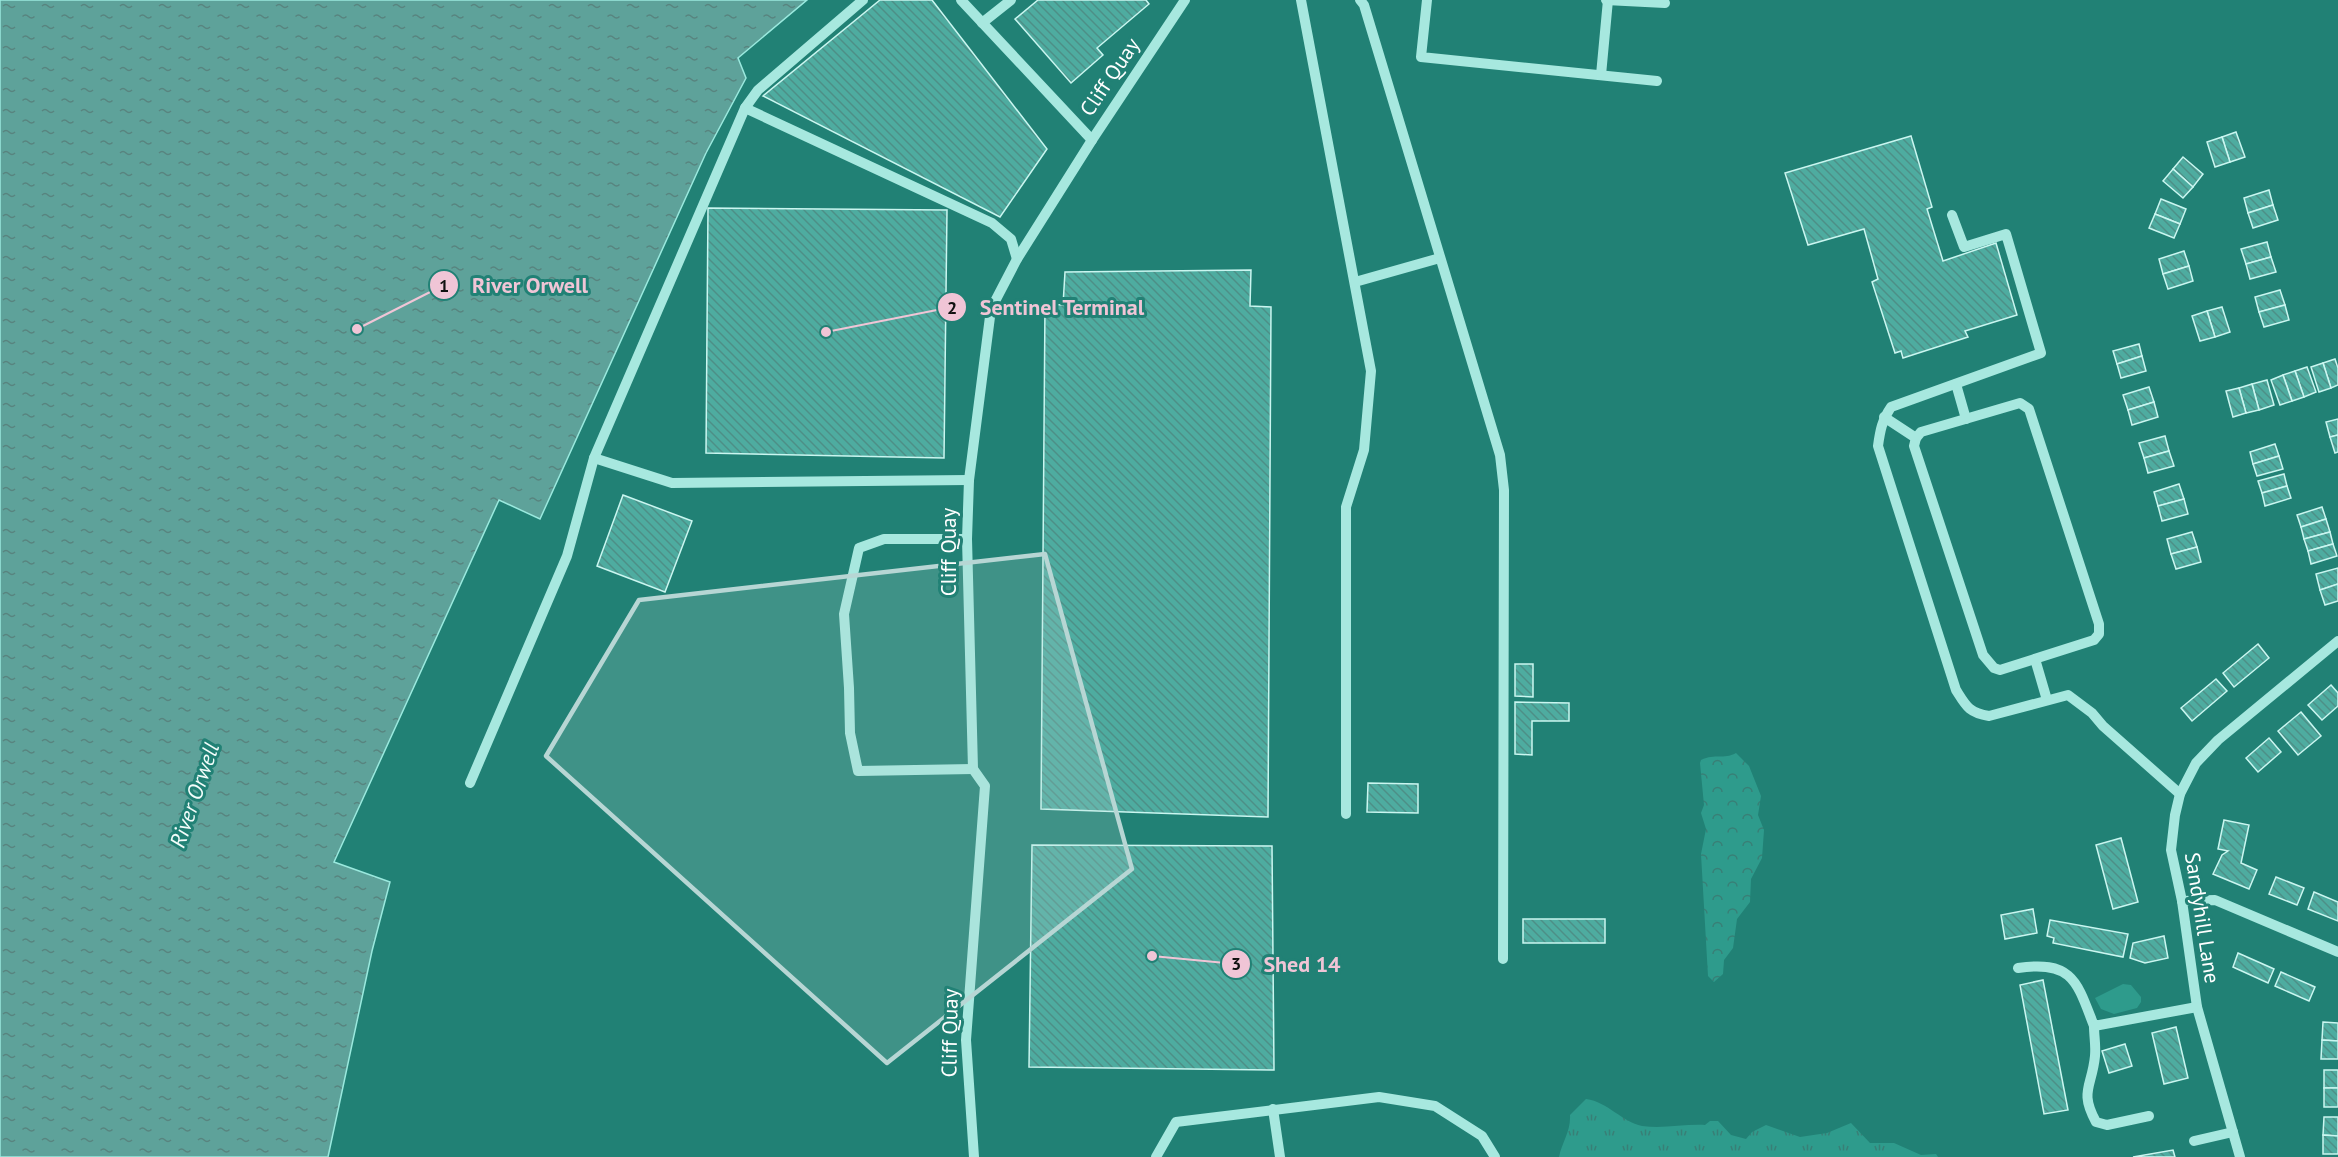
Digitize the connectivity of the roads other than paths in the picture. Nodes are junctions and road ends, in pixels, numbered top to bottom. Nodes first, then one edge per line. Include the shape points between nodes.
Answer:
1 (864, 0) edge
2 (961, 0) edge
3 (1011, 0) edge
4 (1185, 0) edge
5 (1301, 0) edge
6 (1360, 0) edge
7 (1427, 0) edge
8 (1607, 0) edge
9 (1665, 3) dead end
10 (982, 23) junction
11 (1600, 75) junction
12 (1657, 81) dead end
13 (745, 108) junction
14 (1092, 140) junction
15 (1952, 215) dead end
16 (1440, 258) junction
17 (1017, 259) junction
18 (1355, 282) junction
19 (1956, 384) junction
20 (1884, 417) junction
21 (1966, 419) junction
22 (1916, 438) junction
23 (594, 459) junction
24 (969, 480) junction
25 (967, 539) junction
26 (2338, 641) edge
27 (2035, 659) junction
28 (2047, 700) junction
29 (973, 770) junction
30 (470, 783) dead end
31 (2180, 794) junction
32 (1346, 813) dead end
33 (2182, 901) junction
34 (2338, 952) edge
35 (1503, 959) dead end
36 (2018, 968) dead end
37 (2196, 1007) junction
38 (2094, 1026) junction
39 (1273, 1109) junction
40 (2149, 1116) dead end
41 (2233, 1132) junction
42 (2194, 1141) dead end
43 (974, 1157) edge
44 (1156, 1157) edge
45 (1280, 1157) edge
46 (1495, 1157) edge
47 (2240, 1157) edge

1 - 13 street via 758,90
2 - 10 street
3 - 10 street
4 - 14 street, Cliff Quay
5 - 18 street
6 - 16 street
7 - 11 street via 1421,57
8 - 9 street
8 - 11 street
10 - 14 street
11 - 12 street
13 - 17 street via 992,223 1011,239
13 - 23 street
14 - 17 street, Cliff Quay
15 - 19 street via 1964,247 2006,234 2041,353
16 - 18 street
16 - 35 street via 1500,455 1504,490
17 - 24 street, Cliff Quay via 991,309
18 - 32 street via 1371,371 1364,450 1346,507
19 - 20 street via 1891,407
19 - 21 street
20 - 22 street
20 - 28 street via 1878,446 1956,690 1976,714 1989,716
21 - 22 street via 1922,432
21 - 27 street via 2020,403 2029,409 2099,624 2094,640
22 - 27 street via 1914,446 1983,656 2000,670
23 - 24 street via 672,483
23 - 30 street via 567,556
24 - 25 street, Cliff Quay
25 - 29 street, Cliff Quay
25 - 29 street via 884,539 859,548 844,614 850,733 858,771
26 - 31 street, Sandyhill Lane via 2218,740 2196,763
27 - 28 street
28 - 31 street via 2068,695 2076,699
29 - 43 street, Cliff Quay via 985,786 966,1040
31 - 33 street, Sandyhill Lane via 2170,850
33 - 34 street via 2215,900
33 - 37 street, Sandyhill Lane
36 - 38 street via 2055,967 2072,978
37 - 38 street
37 - 41 street, Sandyhill Lane
38 - 40 street via 2095,1056 2086,1095 2096,1122 2107,1125
39 - 44 street via 1176,1122
39 - 45 street
39 - 46 street via 1379,1097 1435,1106 1482,1136
41 - 42 street
41 - 47 street, Sandyhill Lane

